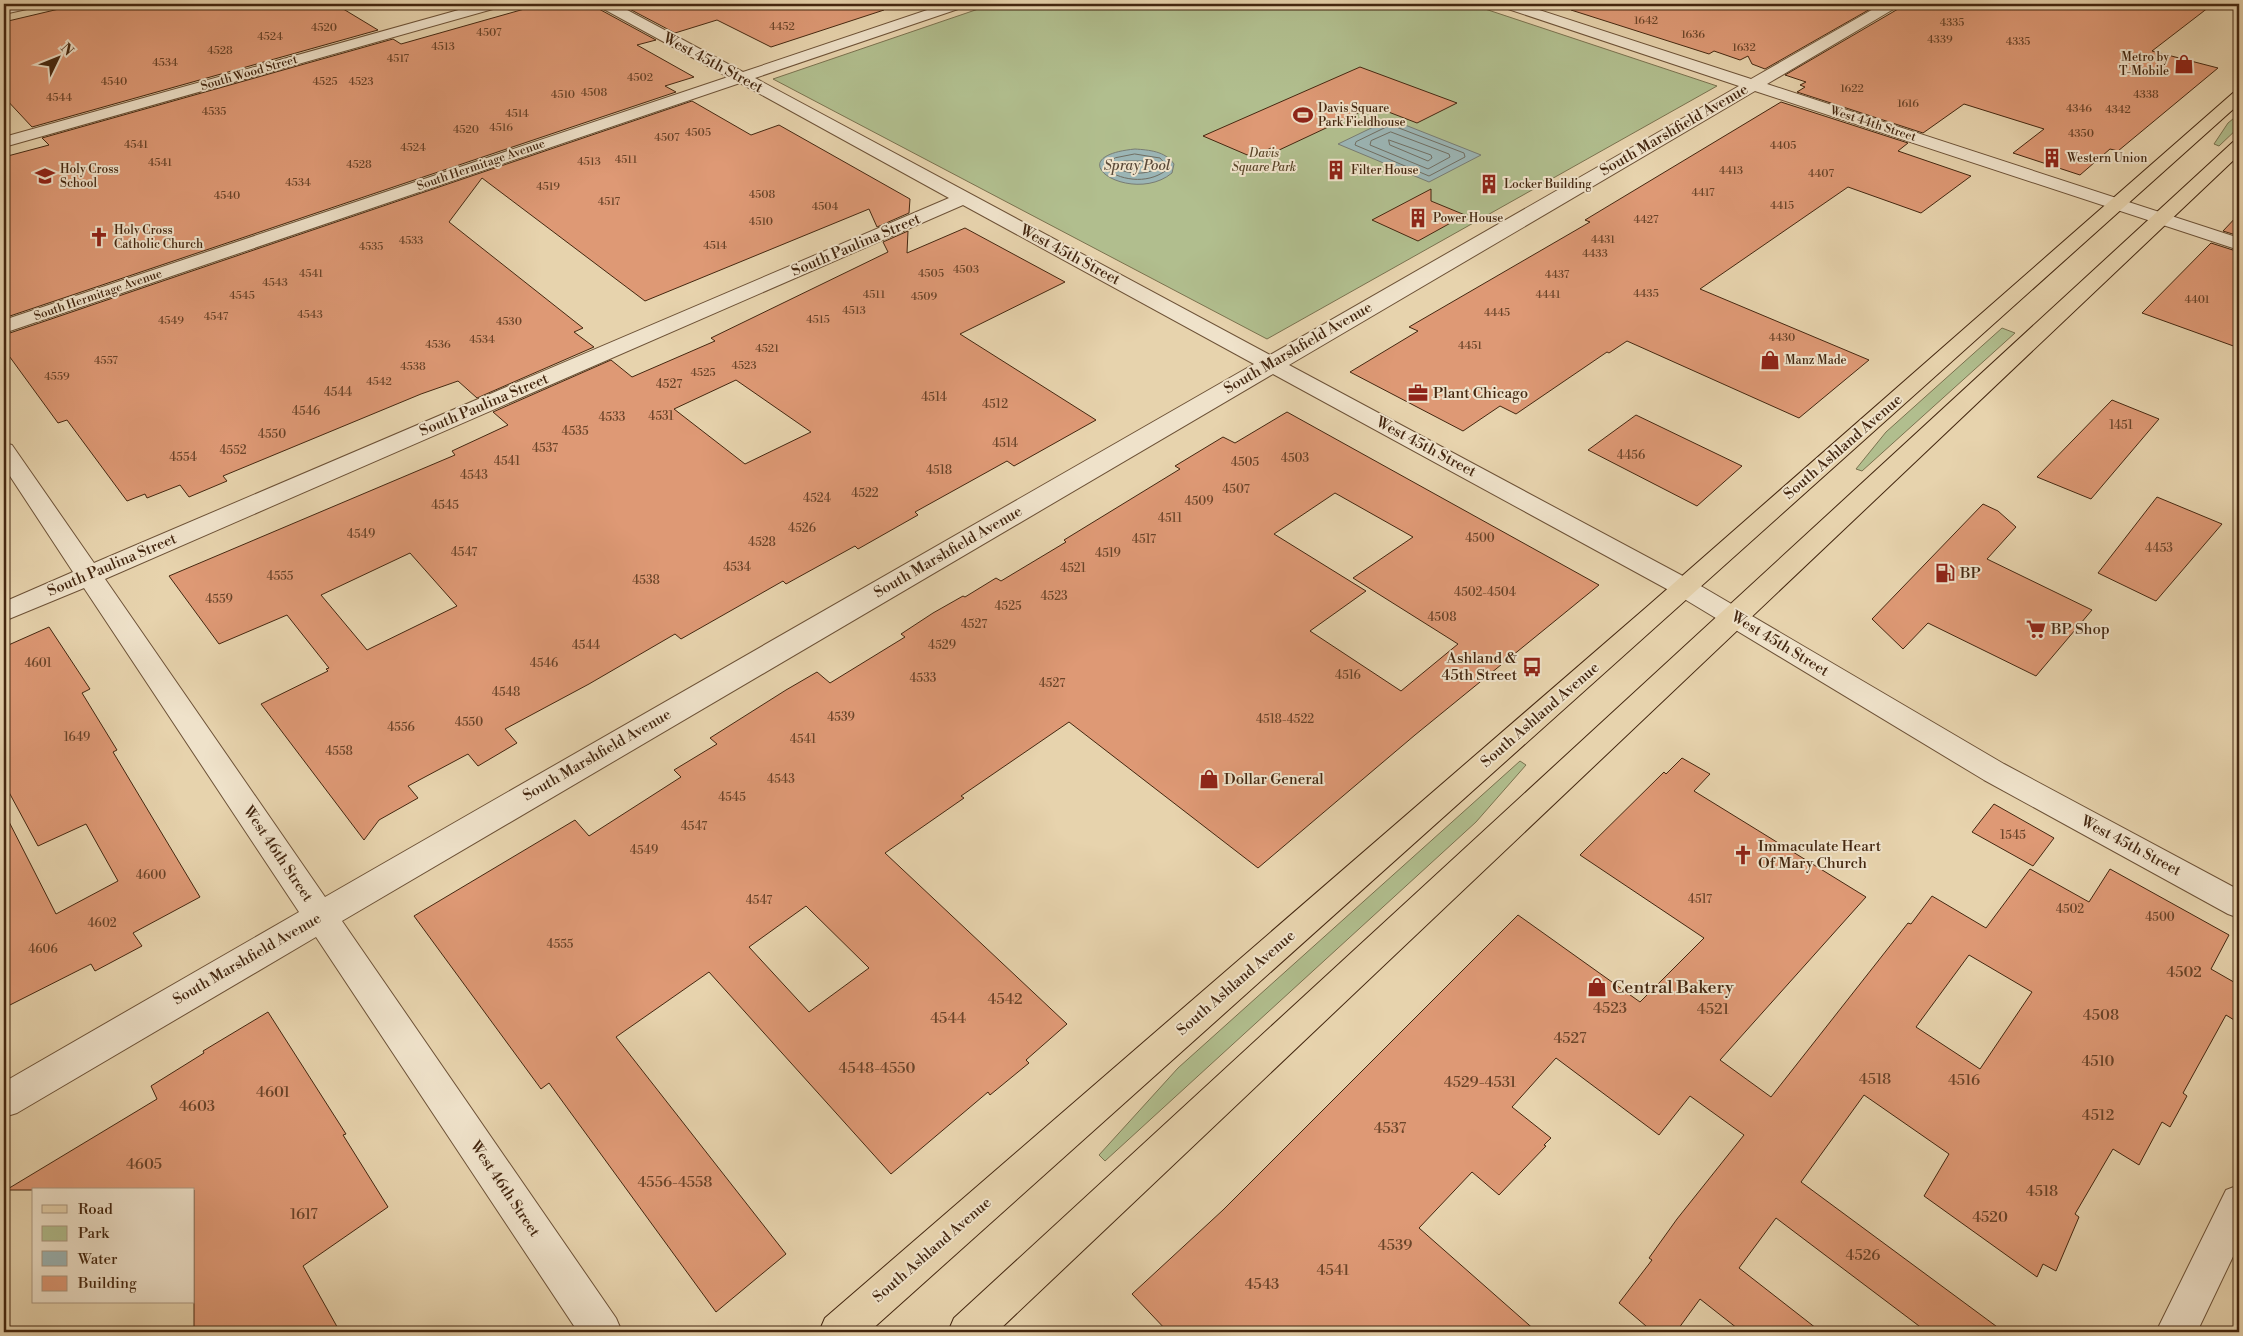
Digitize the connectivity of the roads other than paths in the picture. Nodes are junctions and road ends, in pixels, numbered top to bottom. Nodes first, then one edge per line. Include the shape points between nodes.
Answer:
1 (31, 4) edge
2 (495, 4) edge
3 (604, 4) edge
4 (959, 4) edge
5 (1507, 4) edge
6 (1892, 4) edge
7 (4, 10) edge
8 (741, 77) junction
9 (1753, 84) junction
10 (2239, 96) edge
11 (4, 142) edge
12 (2239, 146) edge
13 (964, 198) junction
14 (2118, 204) junction
15 (2161, 218) junction
16 (2239, 244) edge
17 (4, 327) edge
18 (1271, 364) junction
19 (4, 450) edge
20 (89, 575) junction
21 (1685, 588) junction
22 (4, 612) edge
23 (1735, 618) junction
24 (2239, 905) edge
25 (320, 916) junction
26 (4, 1100) edge
27 (2239, 1203) edge
28 (602, 1332) edge
29 (839, 1332) edge
30 (968, 1332) edge
31 (2176, 1332) edge

1 - 7 street
2 - 11 street, South Wood Street
3 - 8 street, West 45th Street
4 - 8 street, South Hermitage Avenue
5 - 9 street, West 44th Street
6 - 9 street, South Marshfield Avenue
8 - 13 street, West 45th Street
8 - 17 street, South Hermitage Avenue
9 - 14 street, West 44th Street
9 - 18 street, South Marshfield Avenue
10 - 14 main road, South Ashland Avenue
12 - 15 main road
13 - 18 street, West 45th Street
13 - 20 street, South Paulina Street
14 - 15 street, West 44th Street
14 - 21 main road, South Ashland Avenue
15 - 16 street, West 44th Street
15 - 23 main road
18 - 21 street, West 45th Street
18 - 25 street, South Marshfield Avenue
19 - 20 street, West 46th Street
20 - 22 street, South Paulina Street
20 - 25 street, West 46th Street
21 - 23 street, West 45th Street
21 - 29 main road, South Ashland Avenue
23 - 24 street, West 45th Street via 1994,772
23 - 30 main road
25 - 26 street, South Marshfield Avenue
25 - 28 street, West 46th Street
27 - 31 street

